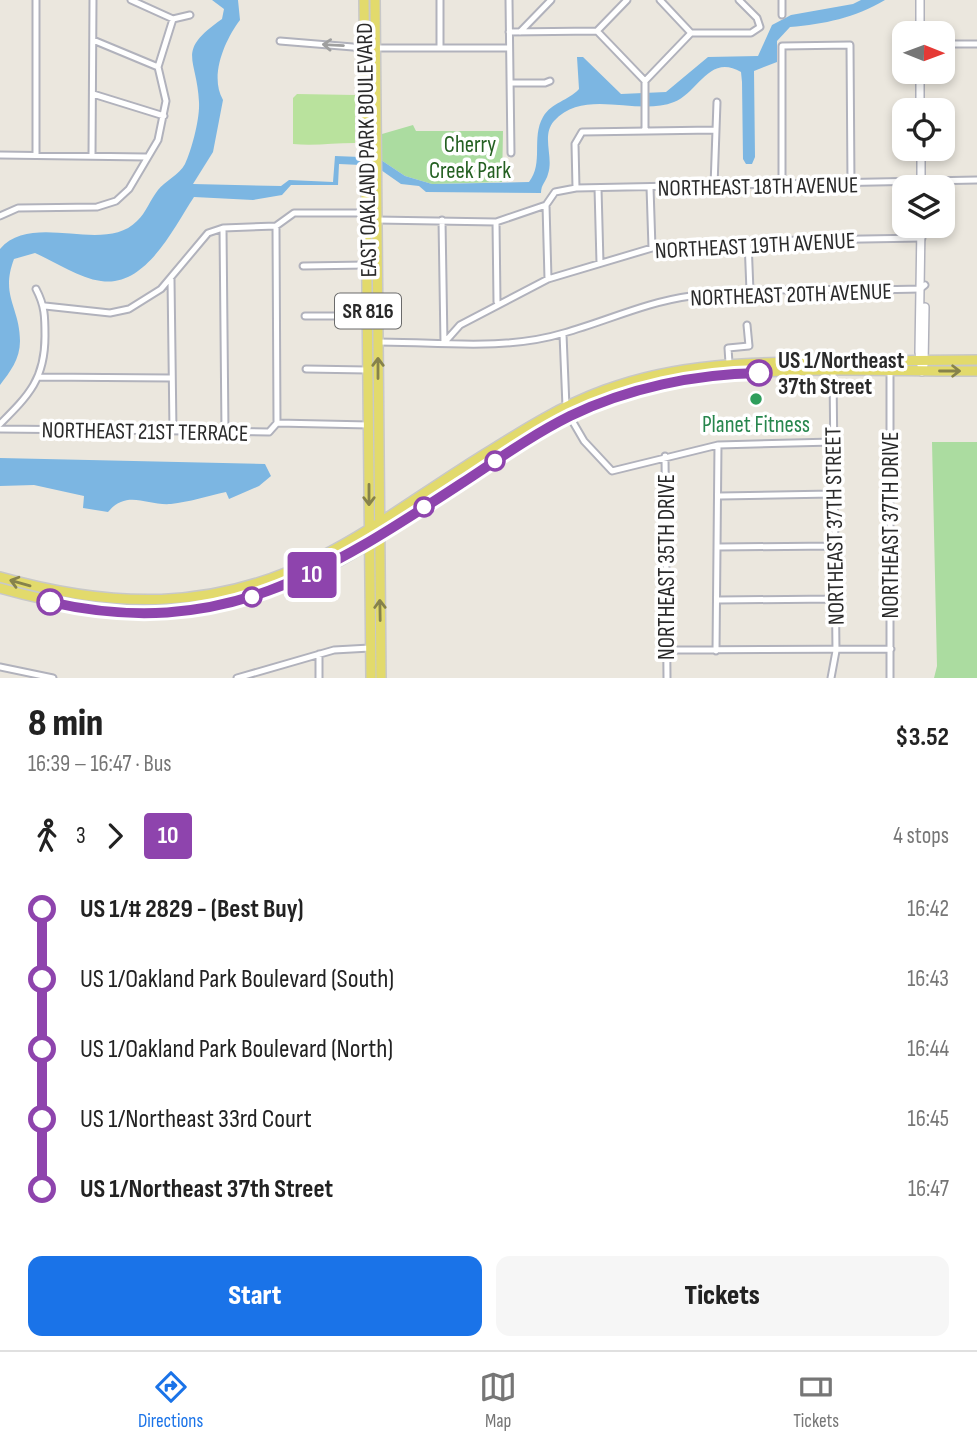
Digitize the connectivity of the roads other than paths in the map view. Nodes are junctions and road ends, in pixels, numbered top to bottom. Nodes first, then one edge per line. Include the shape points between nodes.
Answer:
1 (36, 0) edge
2 (93, 0) edge
3 (131, 0) edge
4 (364, 0) edge
5 (375, 0) edge
6 (440, 0) edge
7 (509, 0) edge
8 (551, 0) edge
9 (627, 0) edge
10 (660, 0) edge
11 (739, 0) edge
12 (782, 0) edge
13 (920, 0) edge
14 (190, 15) dead end
15 (782, 15) dead end
16 (173, 19) junction
17 (920, 21) edge
18 (597, 31) junction
19 (509, 32) junction
20 (520, 32) junction
21 (691, 33) junction
22 (365, 37) junction
23 (93, 40) junction
24 (280, 41) dead end
25 (956, 44) edge
26 (977, 44) edge
27 (440, 48) junction
28 (509, 48) junction
29 (360, 49) junction
30 (376, 54) junction
31 (158, 67) junction
32 (550, 80) dead end
33 (645, 81) junction
34 (510, 83) junction
35 (93, 94) junction
36 (716, 102) dead end
37 (164, 116) junction
38 (645, 131) junction
39 (714, 131) junction
40 (511, 153) dead end
41 (0, 155) edge
42 (36, 155) junction
43 (92, 155) junction
44 (146, 157) junction
45 (366, 173) junction
46 (376, 178) junction
47 (955, 180) edge
48 (977, 180) edge
49 (851, 185) junction
50 (714, 186) junction
51 (782, 186) junction
52 (892, 186) edge
53 (650, 187) junction
54 (576, 188) junction
55 (598, 188) junction
56 (546, 205) junction
57 (367, 213) junction
58 (0, 216) edge
59 (376, 219) junction
60 (442, 220) junction
61 (496, 222) junction
62 (276, 226) junction
63 (223, 228) junction
64 (922, 238) joint
65 (748, 241) junction
66 (652, 248) junction
67 (600, 263) junction
68 (367, 265) junction
69 (303, 266) dead end
70 (171, 279) junction
71 (548, 279) junction
72 (923, 287) junction
73 (36, 289) dead end
74 (750, 291) junction
75 (497, 302) junction
76 (45, 306) junction
77 (305, 316) dead end
78 (368, 316) junction
79 (747, 325) dead end
80 (562, 334) junction
81 (368, 342) junction
82 (378, 342) junction
83 (444, 343) junction
84 (977, 360) edge
85 (845, 361) junction
86 (923, 361) junction
87 (827, 362) junction
88 (729, 363) junction
89 (306, 369) dead end
90 (367, 370) junction
91 (977, 371) edge
92 (814, 372) junction
93 (833, 372) junction
94 (890, 372) junction
95 (922, 372) junction
96 (715, 376) junction
97 (39, 377) junction
98 (171, 378) junction
99 (568, 412) junction
100 (277, 423) junction
101 (0, 424) edge
102 (369, 428) junction
103 (0, 429) edge
104 (173, 431) junction
105 (225, 431) junction
106 (379, 439) junction
107 (832, 442) junction
108 (718, 445) junction
109 (665, 456) junction
110 (478, 458) junction
111 (466, 466) junction
112 (471, 477) junction
113 (447, 493) junction
114 (833, 494) junction
115 (720, 496) junction
116 (379, 521) junction
117 (369, 528) junction
118 (379, 536) junction
119 (369, 543) junction
120 (834, 546) junction
121 (719, 547) junction
122 (348, 556) junction
123 (370, 563) junction
124 (0, 577) edge
125 (255, 583) junction
126 (0, 588) edge
127 (75, 596) junction
128 (88, 598) junction
129 (244, 599) junction
130 (835, 599) junction
131 (719, 600) junction
132 (60, 604) junction
133 (74, 606) junction
134 (376, 648) junction
135 (891, 649) junction
136 (667, 650) junction
137 (716, 651) junction
138 (836, 651) junction
139 (318, 654) junction
140 (0, 667) edge
141 (263, 675) edge
142 (53, 678) edge
143 (237, 678) edge
144 (319, 678) edge
145 (371, 678) edge
146 (381, 678) edge
147 (667, 678) edge
148 (831, 678) edge
149 (890, 678) edge

1 - 42 street
2 - 23 street
3 - 16 street
4 - 22 main road, EAST OAKLAND PARK BOULEVARD / SR 816
5 - 30 main road, EAST OAKLAND PARK BOULEVARD / SR 816
6 - 27 street
7 - 19 street
8 - 20 street
9 - 18 street
10 - 21 street
11 - 21 street via 760,27 751,33
12 - 15 street
13 - 17 street
14 - 16 street
16 - 31 street
18 - 20 street
18 - 33 street
19 - 20 street
19 - 28 street
21 - 33 street
22 - 29 main road, EAST OAKLAND PARK BOULEVARD / SR 816
22 - 30 main road
23 - 31 street
23 - 35 street
29 -> 24 street
25 - 26 street
27 - 28 street
27 - 30 street
28 - 34 street
29 - 30 main road
29 - 45 main road, EAST OAKLAND PARK BOULEVARD / SR 816
30 - 46 main road, EAST OAKLAND PARK BOULEVARD / SR 816
31 - 37 street via 166,100
32 - 34 street
33 - 38 street
34 - 40 street
35 - 37 street
35 - 43 street
36 - 39 street
37 - 44 street via 158,140
38 - 39 street
38 - 54 street via 582,132 577,136
39 - 50 street
41 - 42 street
42 - 43 street
43 - 44 street
44 - 58 street via 129,189 116,201 97,206 18,208
45 - 46 main road
45 - 57 main road, EAST OAKLAND PARK BOULEVARD / SR 816
46 - 59 main road, EAST OAKLAND PARK BOULEVARD / SR 816
47 - 48 street, NORTHEAST 18TH AVENUE
49 - 51 street, NORTHEAST 18TH AVENUE
49 - 51 street via 850,46 782,46
49 - 52 street, NORTHEAST 18TH AVENUE
50 - 51 street, NORTHEAST 18TH AVENUE
50 - 53 street, NORTHEAST 18TH AVENUE
53 - 55 street, NORTHEAST 18TH AVENUE
53 - 66 street
54 - 55 street, NORTHEAST 18TH AVENUE
54 - 56 street, NORTHEAST 18TH AVENUE via 555,192
55 - 67 street
56 - 61 street, NORTHEAST 18TH AVENUE
56 - 71 street
57 - 59 main road
57 - 62 street via 294,213
57 - 68 main road, EAST OAKLAND PARK BOULEVARD / SR 816
59 - 60 street
59 - 82 main road, EAST OAKLAND PARK BOULEVARD / SR 816
60 - 61 street
60 - 83 street
61 - 75 street
62 - 63 street
62 - 100 street
63 - 70 street via 208,233
63 - 105 street
64 - 65 street, NORTHEAST 19TH AVENUE
64 - 72 street
65 - 66 street, NORTHEAST 19TH AVENUE
65 - 74 street
66 - 67 street, NORTHEAST 19TH AVENUE
67 - 71 street, NORTHEAST 19TH AVENUE
68 - 69 street
68 - 78 main road, EAST OAKLAND PARK BOULEVARD / SR 816
70 - 76 street via 129,309 110,313
70 - 98 street
71 - 75 street, NORTHEAST 19TH AVENUE
72 - 74 street, NORTHEAST 20TH AVENUE
72 - 86 street
73 - 76 street
74 - 80 street, NORTHEAST 20TH AVENUE via 653,303
75 - 83 street, NORTHEAST 19TH AVENUE via 460,325
76 - 97 street
77 - 78 street
78 - 81 main road, EAST OAKLAND PARK BOULEVARD / SR 816
79 - 88 street via 748,346 728,348
80 - 83 street, NORTHEAST 20TH AVENUE via 509,343
80 - 99 street
81 - 82 street, NORTHEAST 20TH AVENUE
81 - 90 main road, EAST OAKLAND PARK BOULEVARD / SR 816
82 - 83 street, NORTHEAST 20TH AVENUE
106 -> 82 main road, EAST OAKLAND PARK BOULEVARD / SR 816
84 - 86 main road
85 - 86 main road
85 - 87 main road
85 - 93 main road
86 - 95 street
87 - 88 main road
87 - 92 main road
88 - 96 main road
88 - 99 main road via 632,380
89 - 90 street
90 - 102 main road, EAST OAKLAND PARK BOULEVARD / SR 816
95 -> 91 main road
92 - 93 main road
92 - 96 main road
93 - 94 main road
93 - 107 street, NORTHEAST 37TH STREET
94 - 95 main road
94 - 135 street, NORTHEAST 37TH DRIVE
96 - 99 main road via 647,388
97 - 98 street
97 - 101 street
98 - 104 street
99 - 109 street via 608,469 615,471
99 - 110 main road
99 - 112 main road
100 - 102 street, NORTHEAST 21ST TERRACE
100 - 105 street, NORTHEAST 21ST TERRACE via 269,432
102 - 106 main road
102 -> 117 main road, EAST OAKLAND PARK BOULEVARD / SR 816
103 - 104 street, NORTHEAST 21ST TERRACE
104 - 105 street, NORTHEAST 21ST TERRACE
106 - 116 main road, EAST OAKLAND PARK BOULEVARD / SR 816
107 - 108 street
107 - 114 street, NORTHEAST 37TH STREET
108 - 109 street
108 - 115 street
109 - 136 street, NORTHEAST 35TH DRIVE
110 - 111 main road
110 - 112 main road
111 - 113 main road
111 - 116 main road
112 - 113 main road
113 - 118 main road
114 - 115 street
114 - 120 street, NORTHEAST 37TH STREET
115 - 121 street
116 - 117 main road
116 - 118 main road, EAST OAKLAND PARK BOULEVARD / SR 816
117 - 119 main road, EAST OAKLAND PARK BOULEVARD / SR 816
117 - 125 main road via 310,562
118 - 119 main road
134 -> 118 main road, EAST OAKLAND PARK BOULEVARD / SR 816
119 - 122 main road
119 - 123 main road, EAST OAKLAND PARK BOULEVARD / SR 816
120 - 121 street
120 - 130 street, NORTHEAST 37TH STREET
121 - 131 street
122 - 123 main road via 363,556
122 - 129 main road via 296,582
123 - 134 main road, EAST OAKLAND PARK BOULEVARD / SR 816
127 -> 124 main road
125 - 128 main road via 172,600
125 - 129 main road via 253,593
126 - 132 main road
127 - 128 main road
127 - 132 main road
128 - 133 main road
129 - 133 main road via 156,612
130 - 131 street
130 - 138 street, NORTHEAST 37TH STREET
131 - 137 street
132 - 133 main road
134 - 139 street
134 - 145 main road, EAST OAKLAND PARK BOULEVARD / SR 816
134 - 146 main road, EAST OAKLAND PARK BOULEVARD / SR 816
135 - 138 street
135 - 149 street, NORTHEAST 37TH DRIVE
136 - 137 street
136 - 147 street, NORTHEAST 35TH DRIVE
137 - 138 street
138 - 148 street, NORTHEAST 37TH STREET
139 - 141 street
139 - 144 street
140 - 142 street
141 - 143 street

